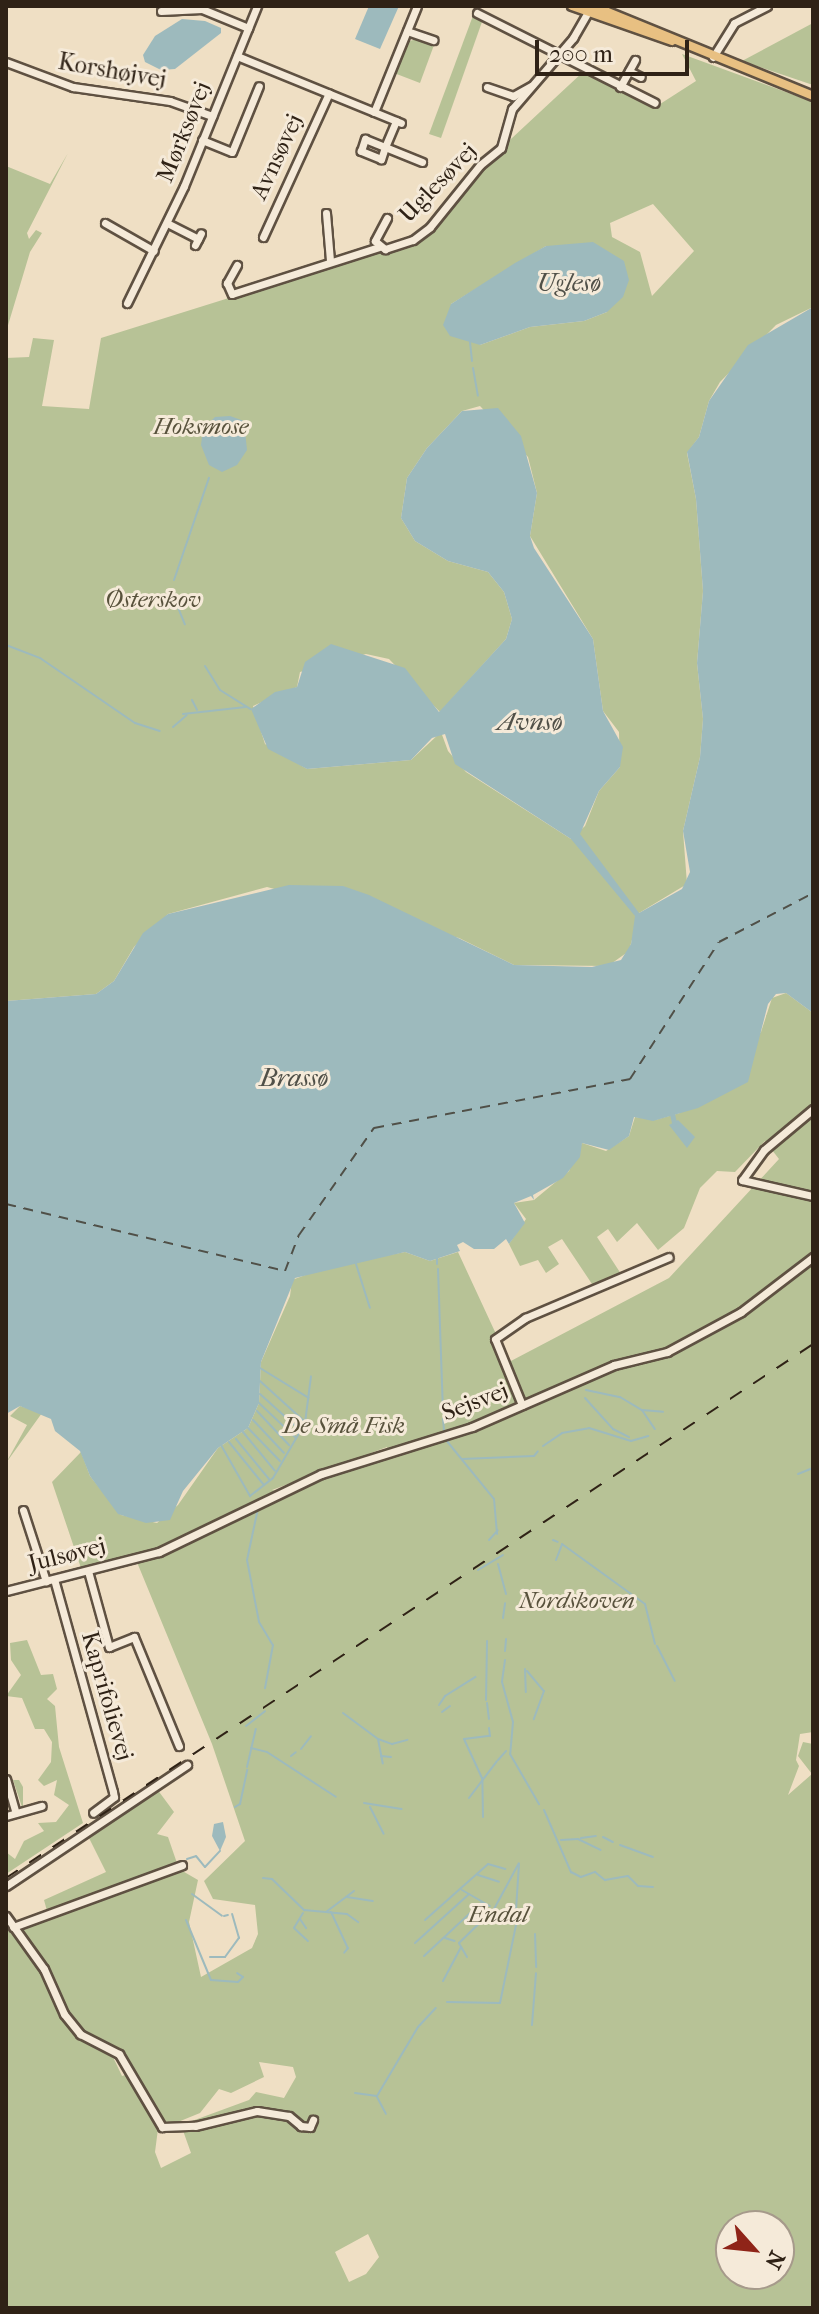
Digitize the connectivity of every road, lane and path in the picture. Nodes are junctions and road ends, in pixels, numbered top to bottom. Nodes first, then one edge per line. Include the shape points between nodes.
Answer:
1 (257, 6) edge
2 (417, 6) edge
3 (572, 6) edge
4 (767, 6) edge
5 (590, 8) edge
6 (161, 11) dead end
7 (477, 13) dead end
8 (248, 28) junction
9 (407, 31) junction
10 (433, 40) dead end
11 (237, 56) junction
12 (557, 57) junction
13 (713, 57) junction
14 (635, 60) dead end
15 (6, 62) edge
16 (629, 71) junction
17 (641, 77) dead end
18 (259, 86) dead end
19 (534, 86) junction
20 (487, 87) dead end
21 (620, 87) junction
22 (329, 93) junction
23 (813, 96) edge
24 (655, 103) dead end
25 (374, 112) junction
26 (212, 116) junction
27 (202, 140) junction
28 (422, 162) dead end
29 (326, 213) dead end
30 (387, 218) dead end
31 (105, 223) dead end
32 (167, 223) junction
33 (263, 237) dead end
34 (198, 239) dead end
35 (379, 247) junction
36 (154, 251) junction
37 (330, 261) junction
38 (237, 265) dead end
39 (127, 303) dead end
40 (813, 1109) edge
41 (813, 1196) edge
42 (669, 1257) dead end
43 (813, 1257) edge
44 (522, 1405) junction
45 (23, 1510) dead end
46 (137, 1558) joint
47 (88, 1571) junction
48 (50, 1580) junction
49 (6, 1591) edge
50 (179, 1746) dead end
51 (187, 1765) dead end
52 (6, 1779) edge
53 (42, 1806) dead end
54 (16, 1813) junction
55 (93, 1813) dead end
56 (6, 1816) edge
57 (182, 1865) dead end
58 (6, 1886) edge
59 (6, 1916) edge
60 (13, 1927) junction
61 (313, 2120) dead end

1 - 8 street, Mørksøvej
2 - 9 street
3 - 5 main road
4 - 13 street via 734,23
5 - 12 street, Uglesøvej
5 - 13 main road
6 - 8 street via 202,9
7 - 12 street
8 - 11 street, Mørksøvej
9 - 10 street
9 - 25 street
11 - 22 street
11 - 26 street, Mørksøvej
12 - 19 street, Uglesøvej
12 - 21 street
13 - 23 main road
14 - 16 street
15 - 26 street, Korshøjvej via 73,87 170,101
16 - 17 street
16 - 21 street
18 - 27 street via 232,152
19 - 20 street via 513,96
19 - 35 street, Uglesøvej via 512,109 501,148 480,165 430,227 413,240
21 - 24 street
22 - 25 street
22 - 33 street, Avnsøvej
25 - 28 street via 398,122 385,147
26 - 27 street, Mørksøvej
27 - 32 street, Mørksøvej
29 - 37 street
30 - 35 street, Uglesøvej via 376,231
31 - 36 street
32 - 34 street
32 - 36 street, Mørksøvej
35 - 37 street, Uglesøvej
36 - 39 street, Mørksøvej
37 - 38 street, Uglesøvej via 232,294 227,283
40 - 41 street via 771,1142 742,1180
42 - 44 street via 525,1318 495,1339
43 - 44 street, Sejsvej via 753,1304 697,1338 667,1352 614,1365
44 - 46 street, Sejsvej via 321,1474 195,1538
45 - 48 street
46 - 47 street, Julsøvej
47 - 48 street, Julsøvej
47 - 50 street via 109,1647 134,1637
48 - 49 street, Julsøvej
48 - 55 street, Kaprifolievej via 114,1797
51 - 58 street
52 - 54 street
53 - 54 street
54 - 56 street
57 - 60 street
59 - 60 street
60 - 61 street via 44,1969 64,2014 80,2034 119,2054 162,2127 195,2126 257,2111 289,2116 301,2126 310,2127

